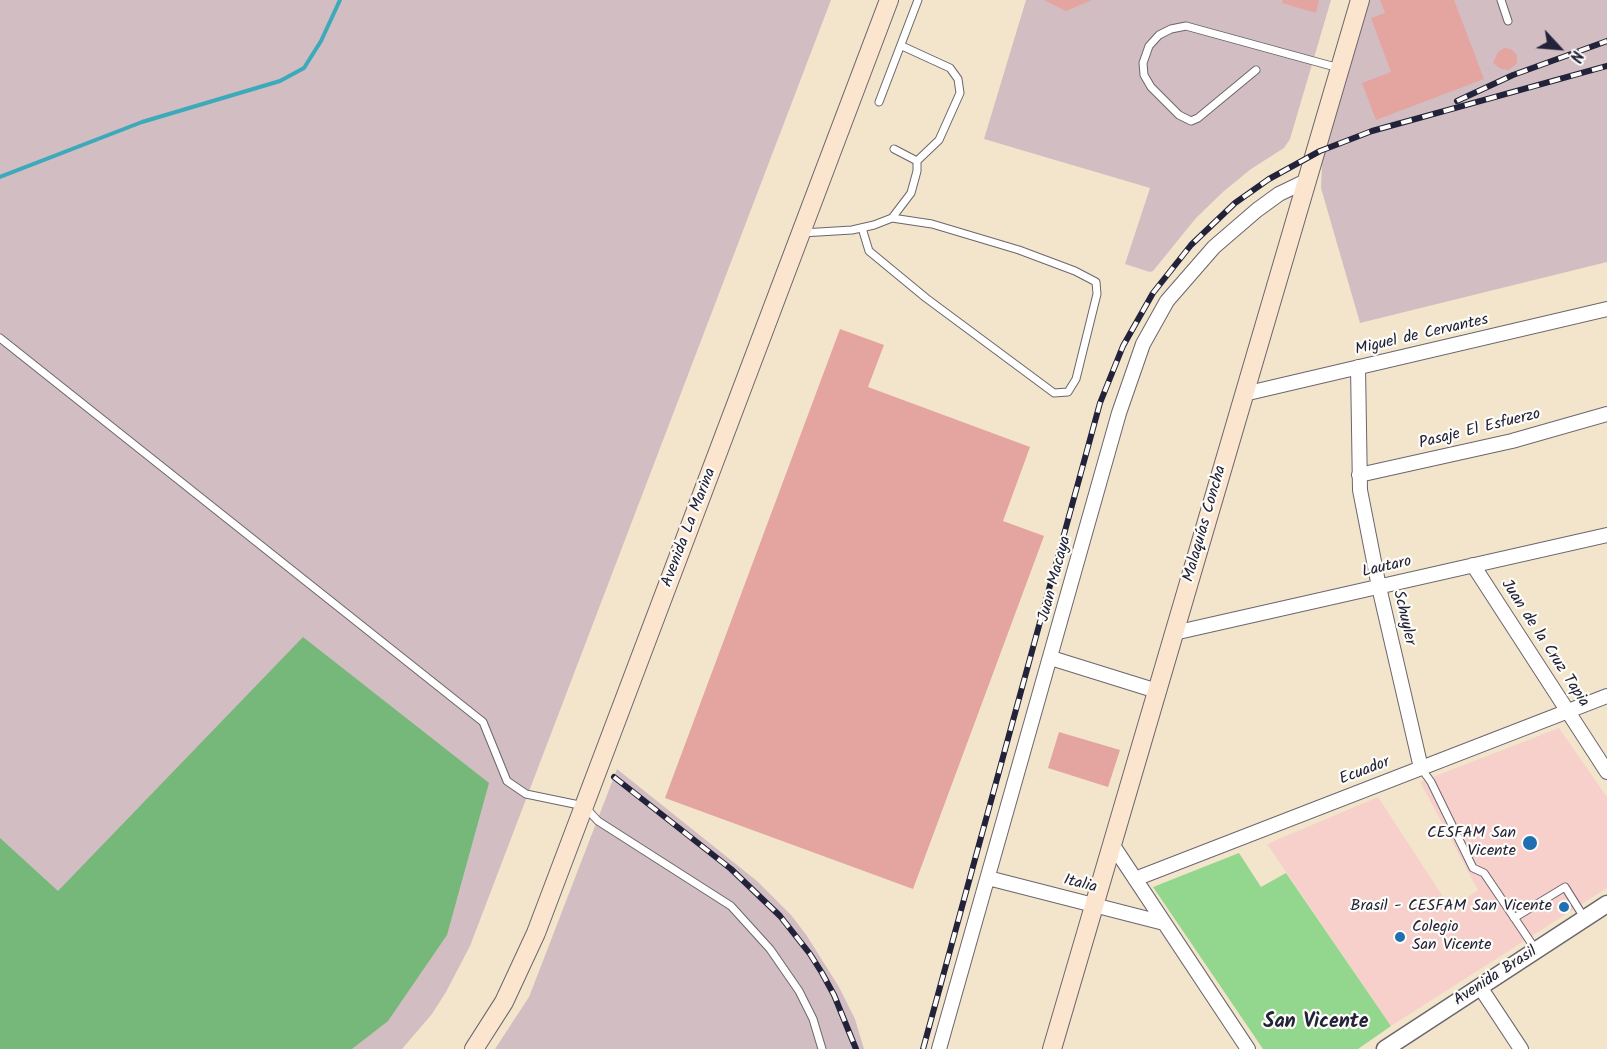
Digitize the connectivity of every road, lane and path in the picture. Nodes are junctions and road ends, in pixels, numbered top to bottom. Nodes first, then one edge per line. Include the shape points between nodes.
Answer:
1 (890, 0) edge
2 (918, 0) edge
3 (1360, 0) edge
4 (1501, 0) edge
5 (1508, 21) dead end
6 (902, 46) junction
7 (1339, 68) junction
8 (1256, 70) dead end
9 (879, 102) dead end
10 (894, 149) dead end
11 (917, 161) junction
12 (1306, 181) junction
13 (892, 218) junction
14 (862, 228) junction
15 (802, 233) junction
16 (1607, 309) edge
17 (0, 338) edge
18 (1358, 368) junction
19 (1244, 394) junction
20 (1607, 414) edge
21 (1359, 475) junction
22 (1607, 535) edge
23 (1473, 565) junction
24 (1379, 587) junction
25 (1174, 633) junction
26 (1051, 658) junction
27 (1157, 691) junction
28 (1607, 696) edge
29 (1567, 711) junction
30 (1421, 768) junction
31 (1607, 772) edge
32 (584, 806) junction
33 (1112, 844) junction
34 (988, 878) junction
35 (1135, 879) junction
36 (1607, 904) edge
37 (1094, 905) junction
38 (1514, 918) junction
39 (1585, 919) junction
40 (1164, 923) junction
41 (1536, 950) junction
42 (1480, 987) junction
43 (474, 1049) edge
44 (822, 1049) edge
45 (939, 1049) edge
46 (1052, 1049) edge
47 (1248, 1049) edge
48 (1385, 1049) edge
49 (1521, 1049) edge

1 - 15 main road, Avenida La Marina
2 - 6 lane
3 - 7 main road, Malaquías Concha
4 - 5 lane
6 - 9 lane
6 - 11 lane via 950,68 958,79 960,93 939,140
7 - 8 lane via 1186,26 1159,35 1149,46 1143,63 1151,87 1179,116 1191,120
7 - 12 main road, Malaquías Concha
10 - 11 lane
11 - 13 lane via 911,193
12 - 19 main road, Malaquías Concha
12 - 26 street, Juan Macaya via 1279,194 1214,247 1177,288 1150,329 1124,395
13 - 14 lane
13 - 14 lane via 932,224 1019,250 1096,282 1098,294 1076,379 1068,392 1054,393 926,298 869,251
14 - 15 lane
15 - 32 main road, Avenida La Marina
16 - 18 street, Miguel de Cervantes
17 - 32 lane via 483,722 507,781 526,794
18 - 19 street, Miguel de Cervantes
18 - 21 street, Schuyler
19 - 25 main road, Malaquías Concha
20 - 21 street, Pasaje El Esfuerzo via 1512,441
21 - 24 street, Schuyler
22 - 23 street, Lautaro
23 - 24 street, Lautaro
23 - 29 street, Juan de la Cruz Tapia
24 - 25 street, Lautaro
24 - 30 street, Schuyler
25 - 27 main road, Malaquías Concha
26 - 27 street
26 - 34 street, Juan Macaya
27 - 33 main road, Malaquías Concha
28 - 29 street, Ecuador
29 - 30 street, Ecuador
29 - 31 street, Juan de la Cruz Tapia
30 - 35 street, Ecuador
30 - 38 lane via 1473,868 1484,873
32 - 43 main road, Avenida La Marina via 525,958
32 - 44 lane via 598,822 731,906 799,991
33 - 35 street
33 - 37 main road, Malaquías Concha
34 - 37 street, Italia
34 - 45 street, Juan Macaya
35 - 40 street
36 - 39 street, Avenida Brasil
37 - 40 street, Italia
37 - 46 main road, Malaquías Concha
38 - 39 lane via 1565,887
38 - 41 lane
39 - 41 street, Avenida Brasil
40 - 47 street
41 - 42 street, Avenida Brasil
42 - 48 street, Avenida Brasil
42 - 49 street

